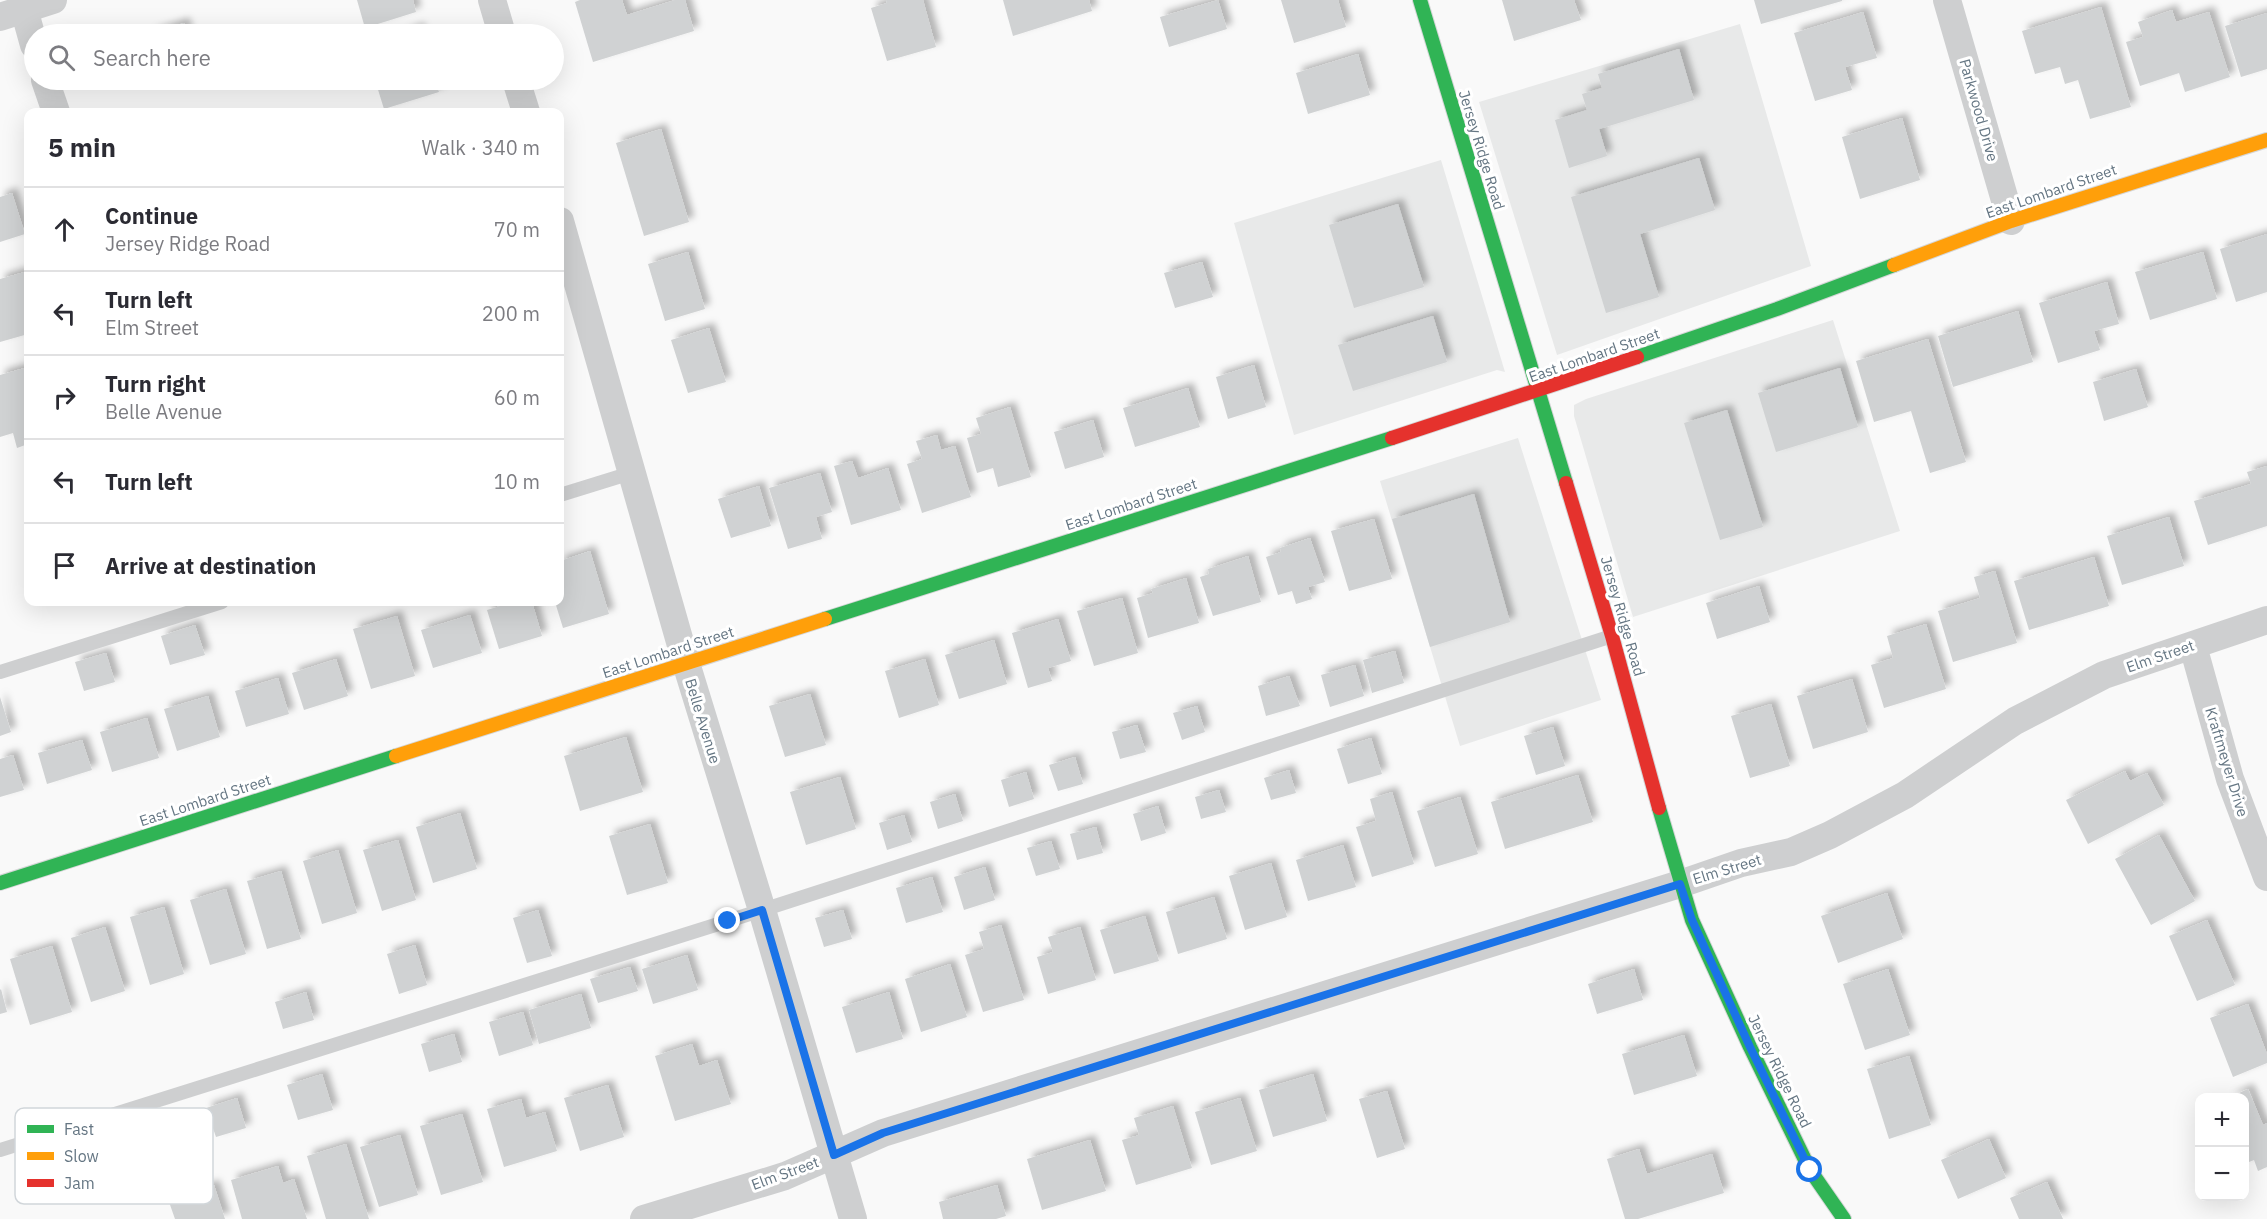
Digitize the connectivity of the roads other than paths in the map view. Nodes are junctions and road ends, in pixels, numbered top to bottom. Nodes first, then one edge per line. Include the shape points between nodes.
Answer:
1 (53, 0) edge
2 (492, 0) edge
3 (1419, 0) edge
4 (1947, 0) edge
5 (12, 13) edge
6 (499, 24) edge
7 (24, 30) edge
8 (48, 90) edge
9 (519, 90) edge
10 (55, 108) edge
11 (525, 108) edge
12 (2267, 140) edge
13 (2011, 221) junction
14 (564, 235) edge
15 (1538, 391) junction
16 (631, 473) junction
17 (564, 494) edge
18 (209, 606) edge
19 (2267, 621) edge
20 (1612, 636) junction
21 (2193, 646) junction
22 (686, 663) junction
23 (0, 672) edge
24 (2267, 877) edge
25 (0, 883) edge
26 (1680, 884) junction
27 (762, 910) junction
28 (133, 1108) edge
29 (15, 1145) edge
30 (0, 1150) edge
31 (834, 1155) junction
32 (644, 1219) edge
33 (853, 1219) edge
34 (1844, 1219) edge

1 - 5 street
2 - 6 street
3 - 15 street, Jersey Ridge Road
4 - 13 street, Parkwood Drive
5 - 7 street
8 - 10 street
9 - 11 street
12 - 13 street, East Lombard Street
13 - 15 street, East Lombard Street via 1777,309
14 - 16 street, Belle Avenue
15 - 20 street, Jersey Ridge Road
15 - 22 street, East Lombard Street
16 - 17 lane
16 - 22 street, Belle Avenue
18 - 23 lane
19 - 21 street, Elm Street
20 - 26 street, Jersey Ridge Road
20 - 27 lane
21 - 24 street, Kraftmeyer Drive via 2230,779
21 - 26 street, Elm Street via 2104,675 2015,721 1905,795 1830,835 1791,852 1741,863
22 - 25 street, East Lombard Street
22 - 27 street, Belle Avenue
26 - 31 street, Elm Street via 883,1133
26 - 34 street, Jersey Ridge Road via 1697,931 1810,1170
27 - 28 lane
27 - 31 street, Belle Avenue
29 - 30 lane
31 - 32 street, Elm Street via 785,1176
31 - 33 street, Belle Avenue

